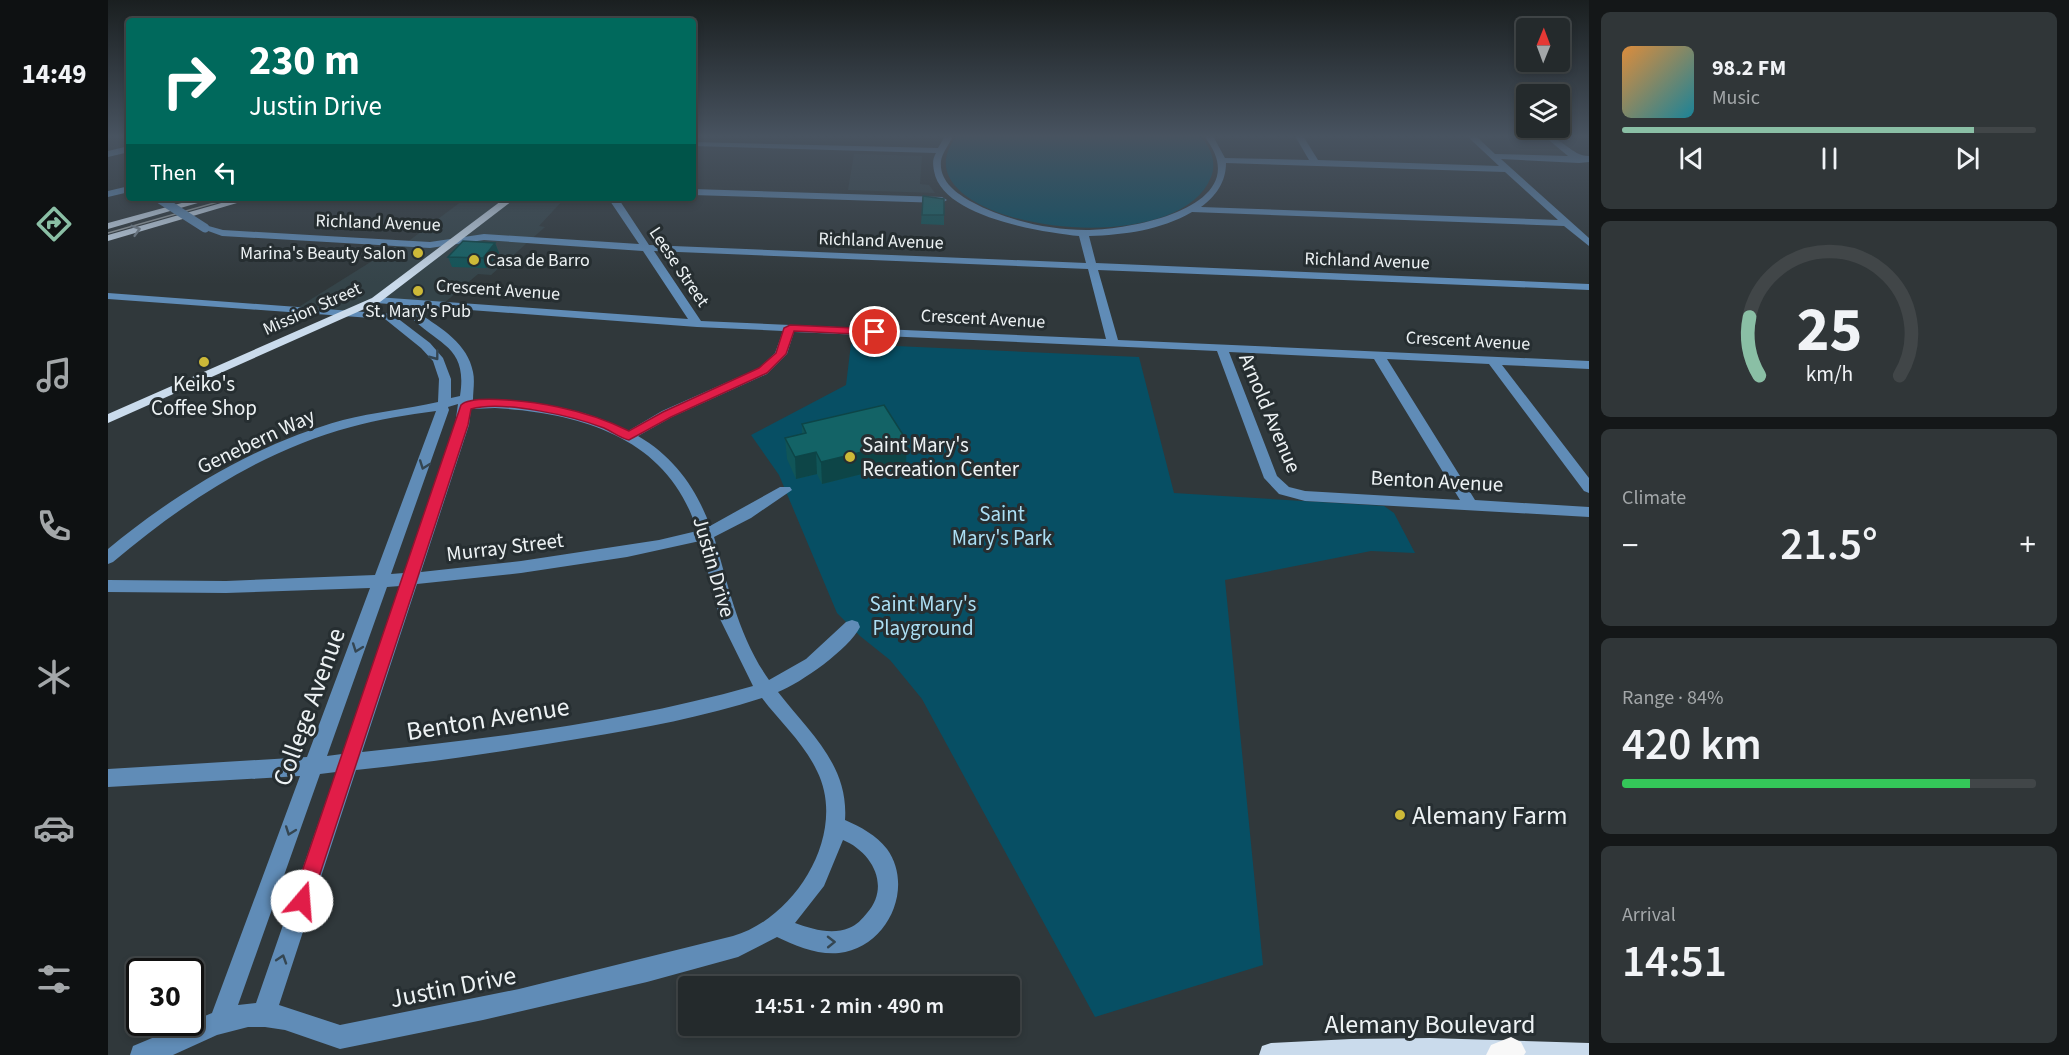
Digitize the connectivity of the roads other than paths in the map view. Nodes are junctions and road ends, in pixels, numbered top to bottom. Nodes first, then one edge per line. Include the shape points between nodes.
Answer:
1 (946, 185) edge
2 (1216, 185) edge
3 (1526, 185) edge
4 (126, 190) edge
5 (696, 192) edge
6 (108, 194) edge
7 (162, 201) edge
8 (199, 201) edge
9 (238, 201) edge
10 (507, 201) edge
11 (615, 201) edge
12 (961, 201) junction
13 (1190, 209) junction
14 (1567, 223) junction
15 (108, 226) edge
16 (1083, 233) junction
17 (108, 238) edge
18 (456, 241) junction
19 (1589, 243) edge
20 (648, 248) junction
21 (1094, 266) junction
22 (1589, 287) edge
23 (108, 296) edge
24 (376, 300) junction
25 (427, 304) junction
26 (351, 313) junction
27 (416, 316) junction
28 (697, 324) junction
29 (790, 328) junction
30 (405, 329) junction
31 (1113, 343) junction
32 (1222, 348) junction
33 (1378, 355) junction
34 (1492, 360) junction
35 (1589, 365) edge
36 (467, 404) junction
37 (443, 407) junction
38 (108, 419) edge
39 (629, 436) junction
40 (1589, 488) edge
41 (785, 490) dead end
42 (1284, 491) joint
43 (1471, 506) junction
44 (1589, 512) edge
45 (707, 534) junction
46 (108, 558) edge
47 (410, 579) junction
48 (382, 581) junction
49 (108, 586) edge
50 (852, 627) dead end
51 (765, 689) junction
52 (347, 765) junction
53 (314, 768) junction
54 (108, 778) edge
55 (836, 826) junction
56 (776, 925) junction
57 (264, 1015) junction
58 (221, 1021) junction
59 (1506, 1053) edge
60 (142, 1055) edge
61 (1271, 1055) edge
62 (1589, 1055) edge

1 - 12 street
2 - 13 street
3 - 14 street
4 - 6 street
5 - 12 street
7 - 18 street, Richland Avenue, bridge via 205,228 222,233 430,245
8 - 15 main road
17 -> 9 main road
10 - 18 main road, Mission Street
11 - 20 street, Leese Street
12 - 16 street via 1004,220
13 - 14 street
13 - 16 street via 1145,226
14 - 19 street
16 - 21 street
18 - 20 street, Richland Avenue via 484,237
18 - 24 main road, Mission Street
20 - 21 street, Richland Avenue
20 - 28 street, Leese Street
21 - 22 street, Richland Avenue
21 - 31 street
23 - 26 street, College Avenue
24 - 25 street, Crescent Avenue
24 - 26 main road, Mission Street
25 - 27 street
25 - 28 street, Crescent Avenue
26 - 30 street, College Avenue via 388,316
26 - 38 main road, Mission Street
27 - 30 street
27 - 36 street via 447,338 462,358 470,383
28 - 29 street, Crescent Avenue
29 - 31 street, Crescent Avenue
29 - 39 street via 781,354 763,371 667,414
30 -> 37 street, College Avenue via 427,345 442,364 447,387
31 - 32 street, Crescent Avenue
32 - 33 street, Crescent Avenue
32 - 42 street, Arnold Avenue via 1271,478
33 - 34 street, Crescent Avenue
33 - 43 street
34 - 35 street, Crescent Avenue
34 - 40 street
36 - 37 street, Genebern Way via 456,400
36 - 39 street, Justin Drive via 556,410
36 - 47 street
37 - 46 street, Genebern Way via 362,421 255,460 186,498
37 -> 48 street, College Avenue
39 - 45 street, Justin Drive via 678,476 691,494
41 - 45 street, Murray Street
42 - 43 street, Benton Avenue via 1305,496
43 - 44 street, Benton Avenue
45 - 47 street, Murray Street via 558,562
45 - 51 street, Justin Drive via 732,630
47 - 48 street, Murray Street
47 - 52 street
48 - 49 street, Murray Street via 232,588
48 -> 53 street, College Avenue
50 - 51 street, Benton Avenue via 802,672
51 - 52 street, Benton Avenue via 616,725
51 - 55 street, Justin Drive via 818,752 829,772
52 - 53 street, Benton Avenue
57 -> 52 street
53 - 54 street, Benton Avenue
53 -> 58 street, College Avenue
55 - 56 street, Justin Drive via 818,877
56 -> 55 street via 803,938 829,942 853,939 878,917 889,887 882,859 867,843
56 - 57 street, Justin Drive via 746,943 648,970 538,997 340,1037 320,1034 294,1019
57 - 58 street, Justin Drive
58 - 60 street, Justin Drive
59 - 61 main road, Alemany Boulevard via 1412,1048
59 - 62 main road, Alemany Boulevard

